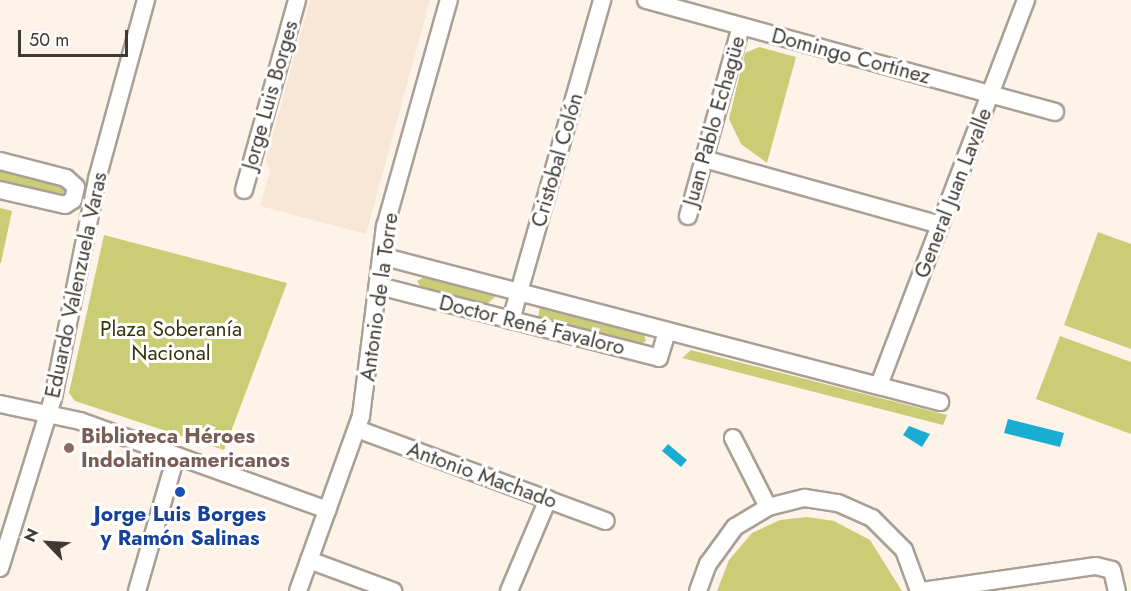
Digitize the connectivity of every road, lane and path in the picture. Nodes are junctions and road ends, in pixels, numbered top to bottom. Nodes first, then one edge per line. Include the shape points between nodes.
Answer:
1 (146, 0) edge
2 (297, 0) edge
3 (449, 0) edge
4 (602, 0) edge
5 (646, 0) edge
6 (1026, 0) edge
7 (741, 26) junction
8 (990, 94) junction
9 (1055, 112) dead end
10 (704, 159) junction
11 (0, 161) edge
12 (0, 190) edge
13 (244, 190) dead end
14 (75, 195) junction
15 (93, 199) junction
16 (688, 216) dead end
17 (940, 225) junction
18 (381, 256) junction
19 (379, 286) junction
20 (520, 293) junction
21 (511, 320) junction
22 (667, 332) junction
23 (879, 385) junction
24 (940, 402) dead end
25 (0, 404) edge
26 (48, 415) junction
27 (357, 429) junction
28 (733, 438) dead end
29 (176, 456) junction
30 (548, 500) junction
31 (768, 507) junction
32 (327, 510) junction
33 (606, 521) dead end
34 (309, 560) junction
35 (0, 568) edge
36 (137, 591) edge
37 (298, 591) edge
38 (393, 591) edge
39 (509, 591) edge
40 (698, 591) edge
41 (921, 591) edge
42 (1117, 591) edge

1 - 15 street, Eduardo Valenzuela Varas
2 - 13 street, Jorge Luis Borges
3 - 18 street, Antonio de la Torre via 385,227
4 - 20 street, Cristobal Colón
5 - 7 street, Domingo Cortínez
6 - 8 street, General Juan Lavalle
7 - 8 street, Domingo Cortínez
7 - 10 street, Juan Pablo Echagüe
8 - 9 street, Domingo Cortínez
8 - 17 street, General Juan Lavalle
10 - 16 street, Juan Pablo Echagüe
10 - 17 street
11 - 14 street via 71,180
12 - 14 street via 59,205 72,203
14 - 15 street
15 - 26 street, Eduardo Valenzuela Varas
17 - 23 street, General Juan Lavalle
18 - 19 street, Antonio de la Torre
18 - 20 street, Doctor René Favaloro
19 - 21 street, Doctor René Favaloro
19 - 27 street, Antonio de la Torre
20 - 21 street, Cristobal Colón
20 - 22 street, Doctor René Favaloro
21 - 22 street, Doctor René Favaloro via 659,358
22 - 23 street, Doctor René Favaloro
23 - 24 street, Doctor René Favaloro
25 - 26 street
26 - 29 street
26 - 35 street, Eduardo Valenzuela Varas
27 - 30 street, Antonio Machado
27 - 32 street, Antonio de la Torre
28 - 31 street
29 - 32 street
29 - 36 street
30 - 33 street, Antonio Machado
30 - 39 street
31 - 40 street via 721,542
31 - 41 street via 805,498 838,503 872,518 903,550
32 - 34 street, Antonio de la Torre
34 - 37 street, Antonio de la Torre
34 - 38 street
41 - 42 street via 1096,566 1112,570

